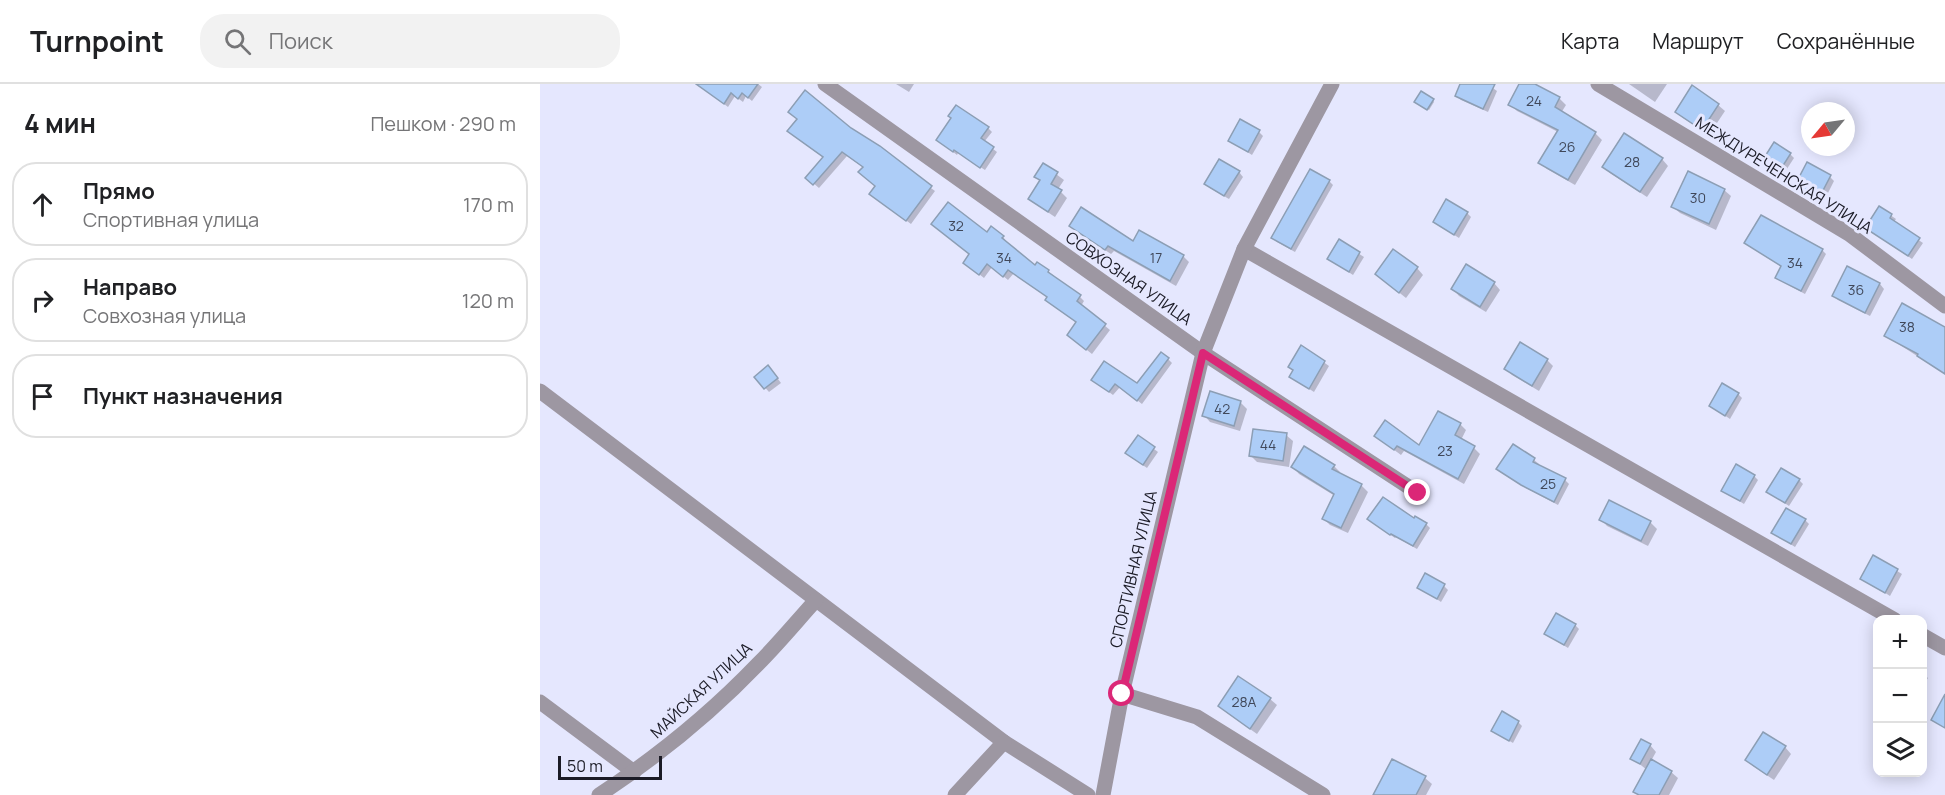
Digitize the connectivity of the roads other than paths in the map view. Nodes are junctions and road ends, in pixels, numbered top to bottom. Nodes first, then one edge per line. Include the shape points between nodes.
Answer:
1 (825, 84) edge
2 (1332, 84) edge
3 (1598, 84) edge
4 (1244, 249) junction
5 (1945, 306) edge
6 (1203, 353) junction
7 (540, 391) edge
8 (1418, 493) dead end
9 (816, 600) junction
10 (1886, 615) edge
11 (1927, 637) edge
12 (1945, 648) edge
13 (1122, 694) junction
14 (540, 702) edge
15 (1004, 742) junction
16 (634, 772) junction
17 (599, 795) edge
18 (955, 795) edge
19 (1088, 795) edge
20 (1103, 795) edge
21 (1323, 795) edge

1 - 6 street, СОВХОЗНАЯ УЛИЦА
2 - 4 street, СПОРТИВНАЯ УЛИЦА
3 - 5 street, МЕЖДУРЕЧЕНСКАЯ УЛИЦА via 1849,234
4 - 6 street, СПОРТИВНАЯ УЛИЦА
4 - 10 street
6 - 8 street, СОВХОЗНАЯ УЛИЦА
6 - 13 street, СПОРТИВНАЯ УЛИЦА
7 - 9 street
9 - 15 street
9 - 16 street, МАЙСКАЯ УЛИЦА via 718,704
11 - 12 street
13 - 20 street, СПОРТИВНАЯ УЛИЦА
13 - 21 street via 1197,717
14 - 16 street
15 - 18 street
15 - 19 street
16 - 17 street, МАЙСКАЯ УЛИЦА

